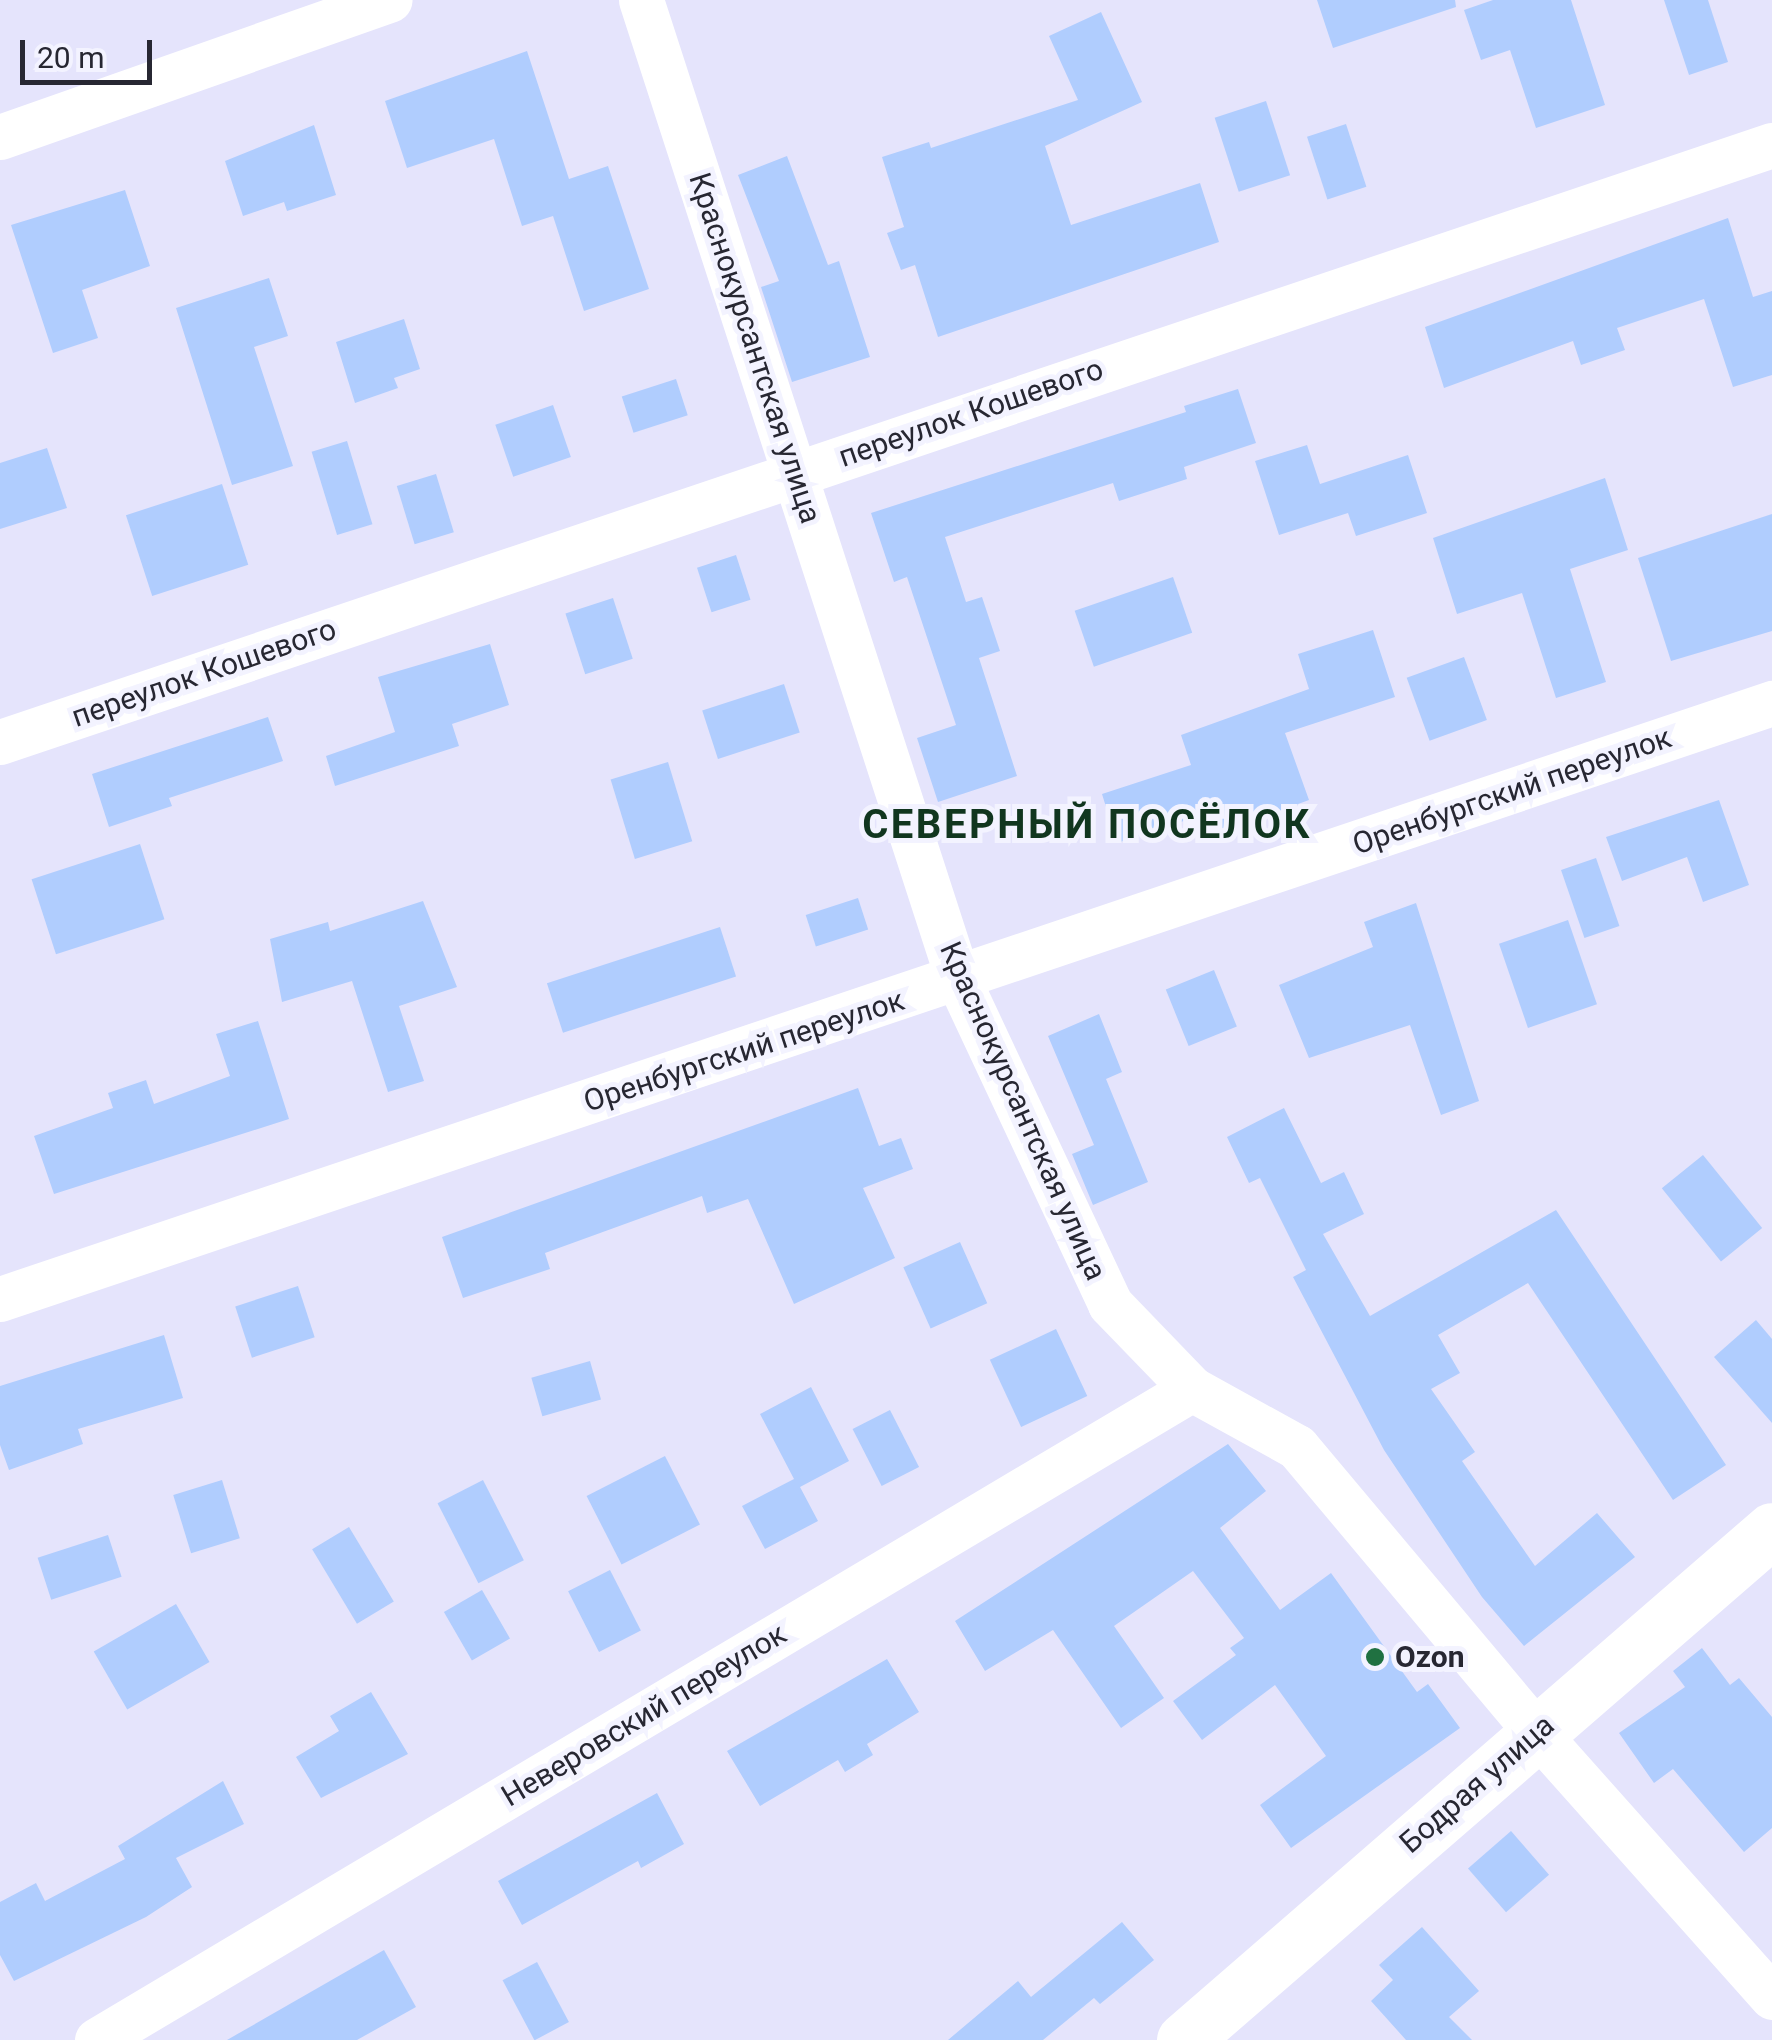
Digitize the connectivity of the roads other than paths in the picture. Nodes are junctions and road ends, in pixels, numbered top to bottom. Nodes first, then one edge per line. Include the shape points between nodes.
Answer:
1 (390, 0) edge
2 (640, 0) edge
3 (0, 137) edge
4 (1772, 144) edge
5 (797, 472) junction
6 (1772, 703) edge
7 (0, 742) edge
8 (958, 979) junction
9 (0, 1300) edge
10 (1192, 1389) junction
11 (1772, 1530) edge
12 (1536, 1732) junction
13 (1772, 1997) edge
14 (97, 2040) edge
15 (1184, 2040) edge

1 - 3 street
2 - 5 street, Краснокурсантская улица
4 - 5 street, переулок Кошевого
5 - 7 street, переулок Кошевого
5 - 8 street, Краснокурсантская улица
6 - 8 street, Оренбургский переулок
8 - 9 street, Оренбургский переулок
8 - 10 street, Краснокурсантская улица via 1110,1304
10 - 12 street, Краснокурсантская улица via 1297,1447
10 - 14 street, Неверовский переулок
11 - 12 street, Бодрая улица
12 - 13 street, Краснокурсантская улица
12 - 15 street, Бодрая улица

